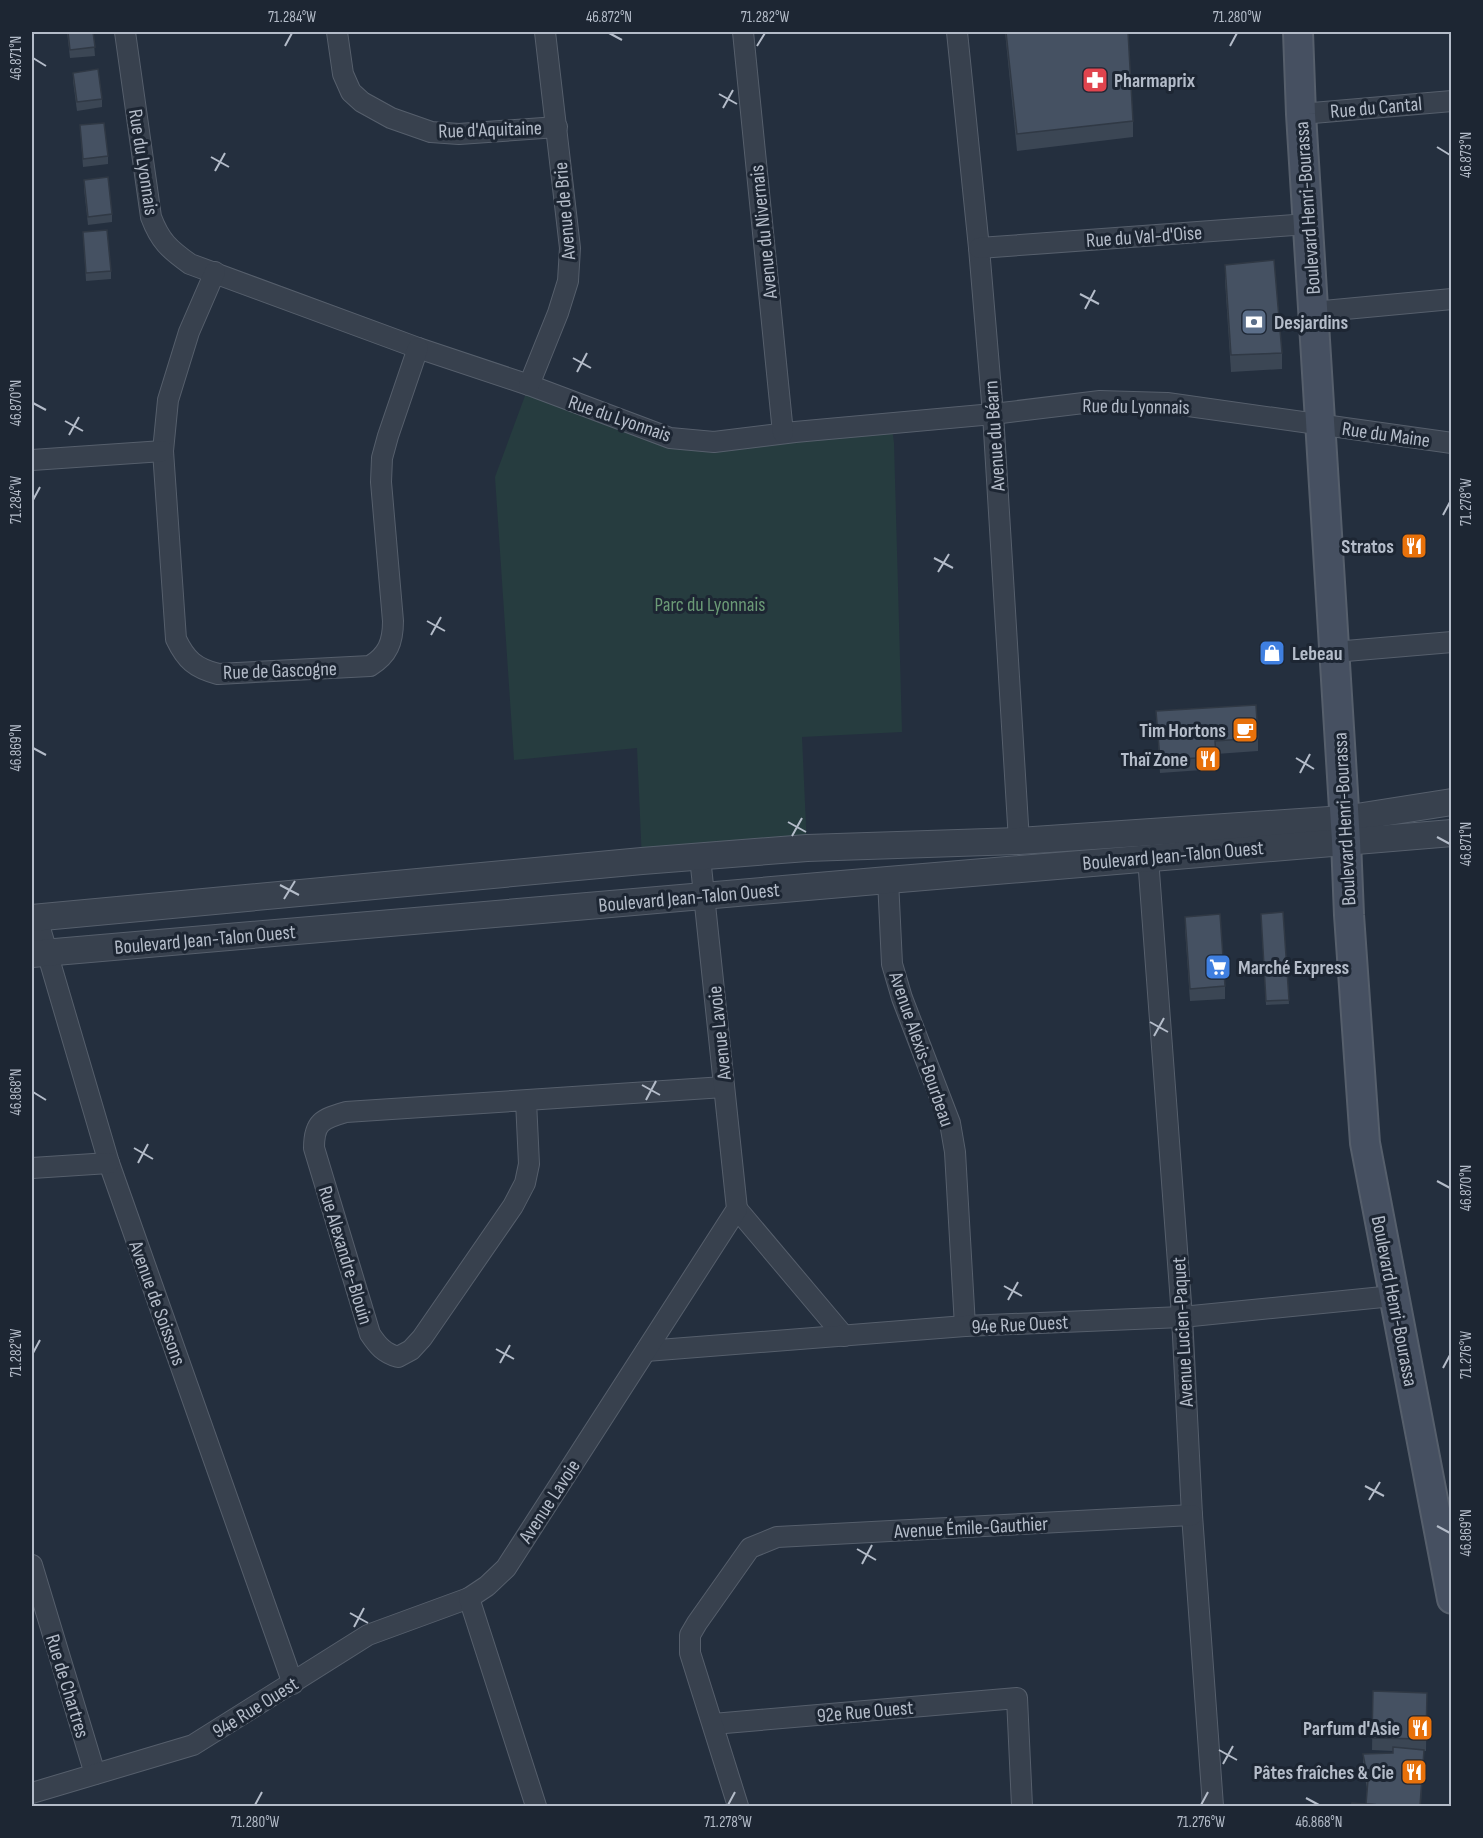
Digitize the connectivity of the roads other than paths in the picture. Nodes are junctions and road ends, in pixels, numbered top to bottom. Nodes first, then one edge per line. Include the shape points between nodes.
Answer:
1 (125, 32) edge
2 (338, 32) edge
3 (545, 32) edge
4 (743, 32) edge
5 (957, 32) edge
6 (1298, 32) edge
7 (1452, 101) edge
8 (1301, 114) junction
9 (557, 127) junction
10 (1308, 224) junction
11 (979, 248) junction
12 (215, 272) junction
13 (1452, 298) edge
14 (1313, 312) junction
15 (418, 348) junction
16 (529, 385) junction
17 (993, 414) junction
18 (1320, 425) junction
19 (783, 433) junction
20 (1452, 444) edge
21 (163, 451) junction
22 (32, 460) edge
23 (1452, 642) edge
24 (1335, 652) junction
25 (1452, 802) edge
26 (1345, 830) junction
27 (1452, 833) edge
28 (1019, 841) junction
29 (700, 857) junction
30 (1148, 858) junction
31 (888, 880) junction
32 (704, 896) junction
33 (34, 918) edge
34 (40, 954) edge
35 (724, 1087) junction
36 (526, 1101) junction
37 (109, 1163) junction
38 (32, 1168) edge
39 (737, 1209) junction
40 (1393, 1296) junction
41 (1182, 1317) junction
42 (965, 1326) junction
43 (844, 1336) junction
44 (646, 1351) junction
45 (1192, 1515) junction
46 (32, 1565) edge
47 (468, 1598) junction
48 (1452, 1599) edge
49 (293, 1684) junction
50 (713, 1724) junction
51 (95, 1774) junction
52 (32, 1793) edge
53 (536, 1806) edge
54 (738, 1806) edge
55 (1022, 1806) edge
56 (1213, 1806) edge

1 - 12 street, Rue du Lyonnais via 151,217 158,236 170,251 190,264
2 - 9 street, Rue d'Aquitaine via 344,74 351,92 391,118 431,132 459,134
3 - 9 street, Avenue de Brie
4 - 19 street, Avenue du Nivernais
5 - 11 street, Avenue du Béarn
6 - 8 main road, Boulevard Henri-Bourassa
7 - 8 street, Rue du Cantal
8 - 10 main road, Boulevard Henri-Bourassa
9 - 16 street, Avenue de Brie via 570,248 568,281
10 - 11 street, Rue du Val-d'Oise
10 - 14 main road, Boulevard Henri-Bourassa
11 - 17 street, Avenue du Béarn
12 - 15 street, Rue du Lyonnais
12 - 21 street, Rue de Gascogne via 189,332 168,400
13 - 14 street
14 - 18 main road, Boulevard Henri-Bourassa
15 - 16 street, Rue du Lyonnais
15 - 21 street, Rue de Gascogne via 382,458 393,636 381,659 370,666 218,674 203,670 183,653 176,639
16 - 19 street, Rue du Lyonnais via 670,438 714,442
17 - 18 street, Rue du Lyonnais via 1101,401 1167,403
17 - 19 street, Rue du Lyonnais
17 - 28 street, Avenue du Béarn
18 - 20 street, Rue du Maine
18 - 24 main road, Boulevard Henri-Bourassa
21 - 22 street
23 - 24 street
24 - 26 main road, Boulevard Henri-Bourassa
25 - 26 street
26 - 27 street
26 - 28 street, Boulevard Jean-Talon Ouest
26 - 30 street, Boulevard Jean-Talon Ouest
26 - 40 main road, Boulevard Henri-Bourassa via 1365,1143
28 - 29 street, Boulevard Jean-Talon Ouest via 807,848
29 - 32 street, Avenue Lavoie
29 - 33 street, Boulevard Jean-Talon Ouest
30 - 31 street, Boulevard Jean-Talon Ouest
30 - 41 street, Avenue Lucien-Paquet
31 - 32 street, Boulevard Jean-Talon Ouest
31 - 42 street, Avenue Alexis-Bourbeau via 892,964 950,1123
32 - 34 street, Boulevard Jean-Talon Ouest
32 - 35 street, Avenue Lavoie
33 - 34 street, Avenue de Soissons
34 - 37 street, Avenue de Soissons
35 - 36 street, Rue Alexandre-Blouin
35 - 39 street, Avenue Lavoie
36 - 36 street, Rue Alexandre-Blouin via 346,1112 318,1124 314,1148 370,1334 386,1353 398,1357 422,1338 513,1206 525,1183 529,1164
37 - 38 street
37 - 49 street, Avenue de Soissons
39 - 43 street
39 - 44 street, Avenue Lavoie
40 - 41 street, 94e Rue Ouest
40 - 48 main road, Boulevard Henri-Bourassa
41 - 42 street, 94e Rue Ouest
41 - 45 street, Avenue Lucien-Paquet
42 - 43 street, 94e Rue Ouest
43 - 44 street, 94e Rue Ouest
44 - 47 street, Avenue Lavoie via 506,1568
45 - 50 street, Avenue Émile-Gauthier via 777,1537 763,1541 750,1548 690,1635 690,1653
45 - 56 street, Avenue Lucien-Paquet
46 - 51 street, Rue de Chartres
47 - 49 street, 94e Rue Ouest via 368,1635
47 - 53 street
49 - 51 street, 94e Rue Ouest via 193,1745
50 - 54 street, Avenue Émile-Gauthier
50 - 55 street, 92e Rue Ouest via 1017,1698
51 - 52 street, 94e Rue Ouest

